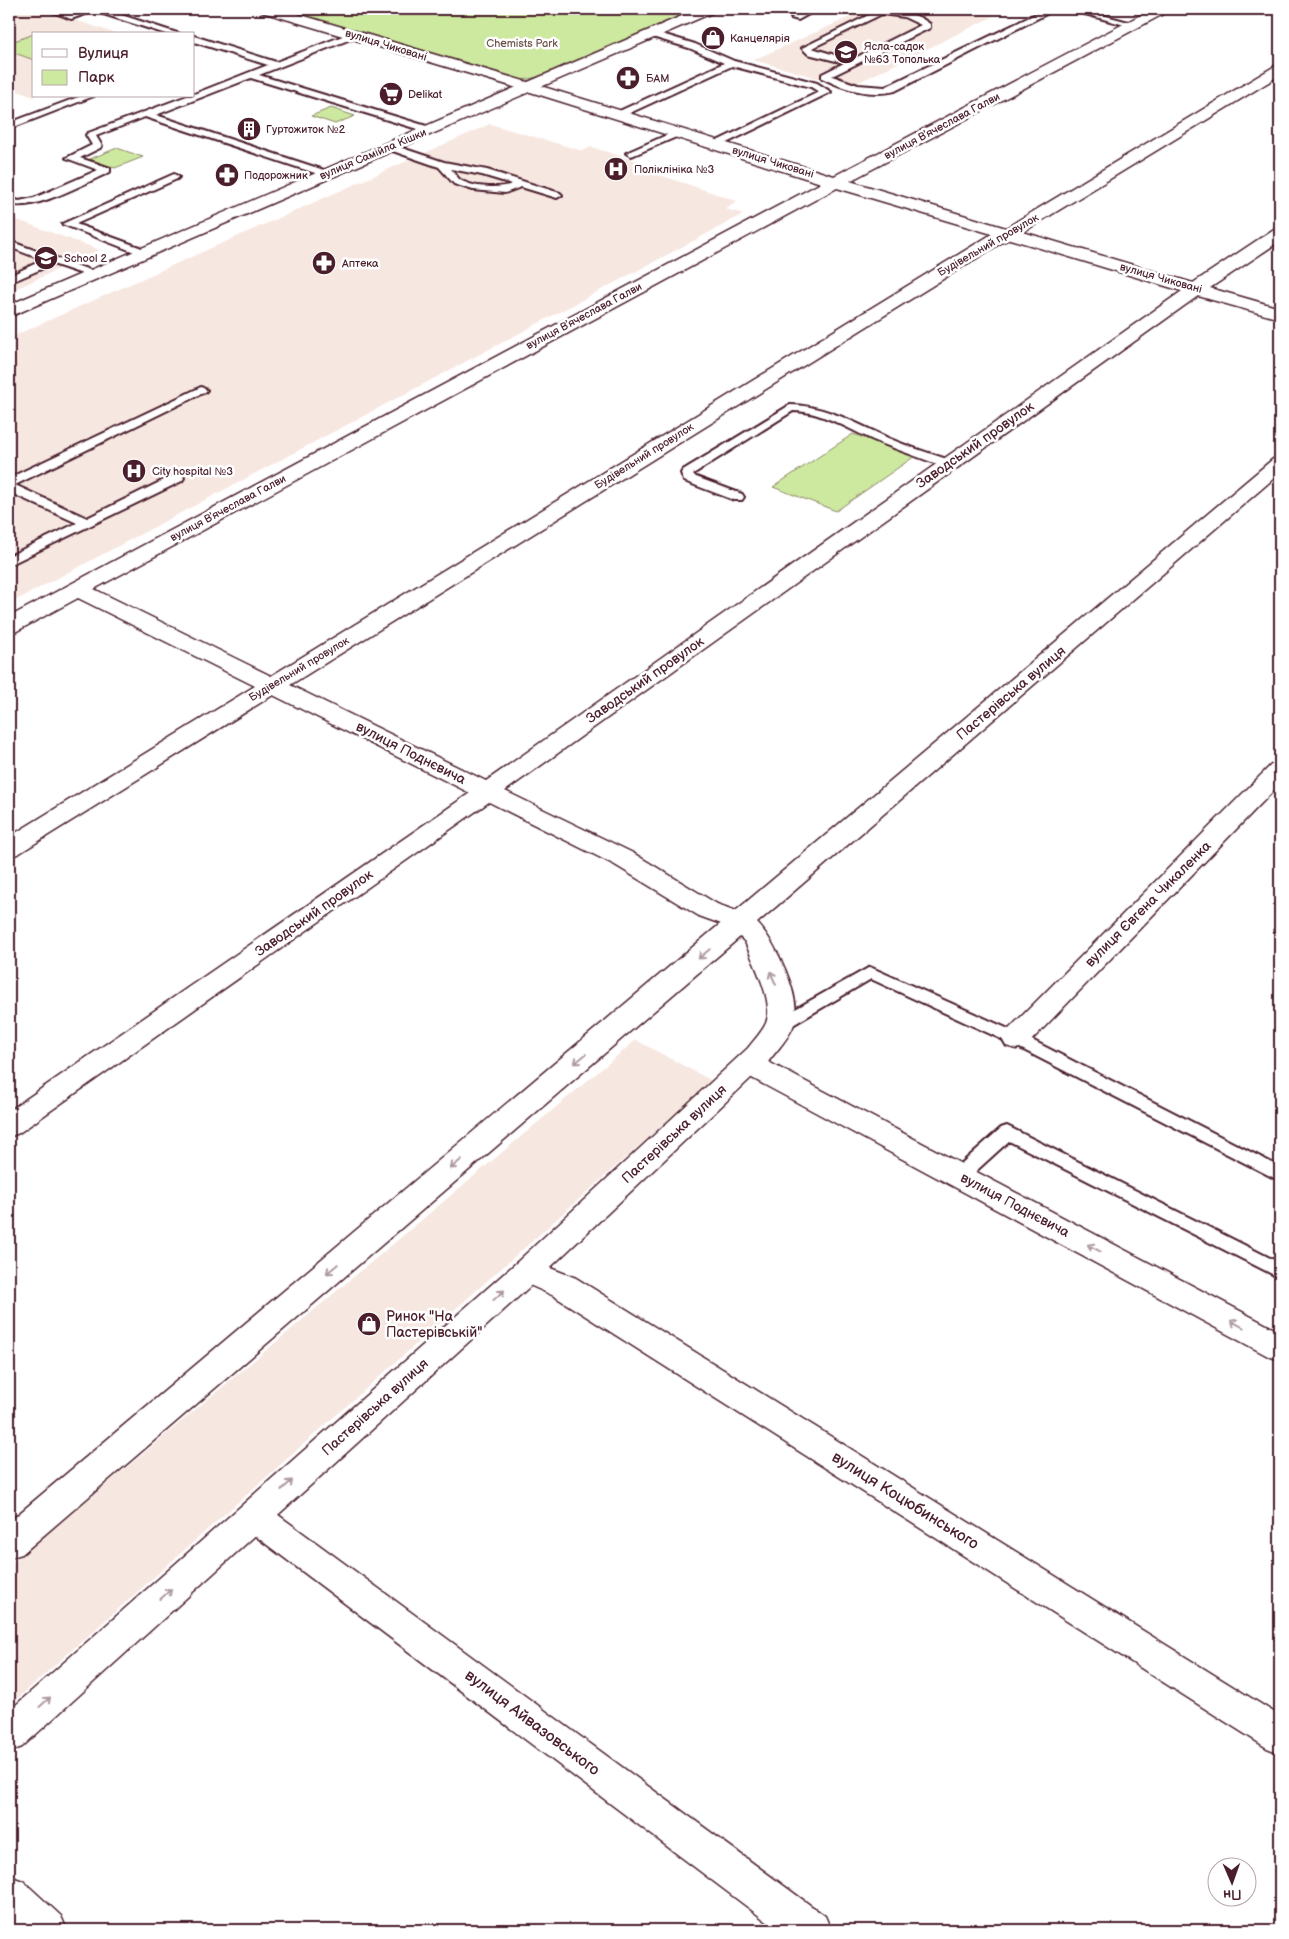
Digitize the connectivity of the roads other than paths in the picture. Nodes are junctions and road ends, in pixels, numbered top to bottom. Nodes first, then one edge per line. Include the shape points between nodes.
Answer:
1 (49, 9) edge
2 (93, 9) edge
3 (267, 9) edge
4 (709, 9) edge
5 (814, 9) edge
6 (1052, 9) edge
7 (1071, 9) edge
8 (1162, 9) edge
9 (795, 18) dead end
10 (1132, 24) junction
11 (169, 32) edge
12 (652, 34) junction
13 (353, 35) junction
14 (195, 39) edge
15 (731, 63) junction
16 (852, 63) junction
17 (277, 65) junction
18 (1280, 69) edge
19 (251, 75) junction
20 (529, 87) junction
21 (195, 97) edge
22 (85, 98) edge
23 (191, 98) edge
24 (147, 115) junction
25 (618, 115) junction
26 (9, 126) edge
27 (430, 130) junction
28 (678, 133) junction
29 (716, 145) junction
30 (390, 147) junction
31 (631, 152) dead end
32 (442, 165) junction
33 (327, 174) junction
34 (174, 177) dead end
35 (836, 182) junction
36 (520, 184) junction
37 (557, 195) dead end
38 (9, 201) edge
39 (1280, 233) edge
40 (1008, 234) junction
41 (9, 244) edge
42 (146, 253) junction
43 (52, 260) junction
44 (94, 275) junction
45 (9, 280) edge
46 (1197, 288) junction
47 (9, 312) edge
48 (1280, 314) edge
49 (201, 390) dead end
50 (1280, 463) edge
51 (949, 464) junction
52 (178, 478) dead end
53 (9, 485) edge
54 (738, 498) dead end
55 (87, 523) junction
56 (9, 561) edge
57 (77, 589) junction
58 (9, 626) edge
59 (274, 684) junction
60 (1280, 770) edge
61 (487, 792) junction
62 (9, 848) edge
63 (741, 922) junction
64 (780, 1025) junction
65 (1016, 1039) junction
66 (749, 1064) junction
67 (9, 1126) edge
68 (1280, 1175) edge
69 (959, 1176) junction
70 (526, 1271) junction
71 (1280, 1271) edge
72 (1280, 1347) edge
73 (254, 1516) junction
74 (9, 1543) edge
75 (9, 1735) edge
76 (1280, 1736) edge
77 (9, 1895) edge
78 (47, 1930) edge
79 (811, 1930) edge

1 - 2 lane via 71,16
2 - 11 lane
3 - 13 street, вулиця Чиковані
4 - 12 street, вулиця Самійла Кішки
5 - 9 lane
6 - 16 lane via 889,90 871,90 826,77
7 - 10 lane
8 - 10 street, вулиця Вʼячеслава Галви
10 - 35 street, вулиця Вʼячеслава Галви
12 - 15 lane via 692,46
12 - 20 street, вулиця Самійла Кішки
13 - 17 lane
13 - 20 street, вулиця Чиковані
14 - 17 lane
15 - 25 lane
15 - 29 lane via 814,85 826,92
16 - 16 lane via 926,27 927,25 918,19 881,12 806,48
17 - 19 lane
18 - 40 street, Будівельний провулок
19 - 21 lane
19 - 27 lane
20 - 25 street, вулиця Чиковані
20 - 27 street, вулиця Самійла Кішки
22 - 26 lane
23 - 24 lane
24 - 33 lane
24 - 38 lane via 90,135 97,146 71,158 107,170 37,200 19,204
25 - 28 street, вулиця Чиковані
27 - 30 street, вулиця Самійла Кішки
28 - 29 street, вулиця Чиковані
28 - 31 lane
29 - 35 street, вулиця Чиковані
30 - 32 lane
30 - 33 street, вулиця Самійла Кішки
32 - 36 lane via 484,172
32 - 36 lane via 458,182 476,188 505,190
33 - 42 street, вулиця Самійла Кішки
34 - 42 lane via 68,224
35 - 40 street, вулиця Чиковані
35 - 57 street, вулиця Вʼячеслава Галви
36 - 37 lane
39 - 46 street, Заводський провулок
40 - 46 street, вулиця Чиковані
40 - 59 street, Будівельний провулок via 995,239
41 - 43 lane
42 - 44 street, вулиця Самійла Кішки
43 - 44 lane
43 - 45 lane
44 - 47 street, вулиця Самійла Кішки
46 - 48 street, вулиця Чиковані
46 - 51 street, Заводський провулок
49 - 53 lane
50 - 63 street, Пастерівська вулиця
51 - 54 lane via 813,411 790,408 687,473 692,480
51 - 61 street, Заводський провулок
52 - 55 lane
53 - 55 lane
55 - 56 lane
57 - 58 street, вулиця Вʼячеслава Галви
57 - 59 street, вулиця Поднєвича
59 - 61 street, вулиця Поднєвича
59 - 62 street, Будівельний провулок
60 - 65 street, вулиця Євгена Чикаленка
61 - 63 street, вулиця Поднєвича via 624,859 708,910
61 - 67 street, Заводський провулок
64 -> 63 street via 783,1011 777,986 756,939
63 -> 74 street, Пастерівська вулиця
64 - 65 lane via 870,972
64 - 66 street, Пастерівська вулиця
65 - 68 lane
66 - 69 street, вулиця Поднєвича
66 - 70 street, Пастерівська вулиця
69 - 71 lane via 1006,1132
72 -> 69 street, вулиця Поднєвича
73 -> 70 street, Пастерівська вулиця
70 - 76 street, вулиця Коцюбинського via 565,1288
75 -> 73 street, Пастерівська вулиця
73 - 79 street, вулиця Айвазовського
77 - 78 street

